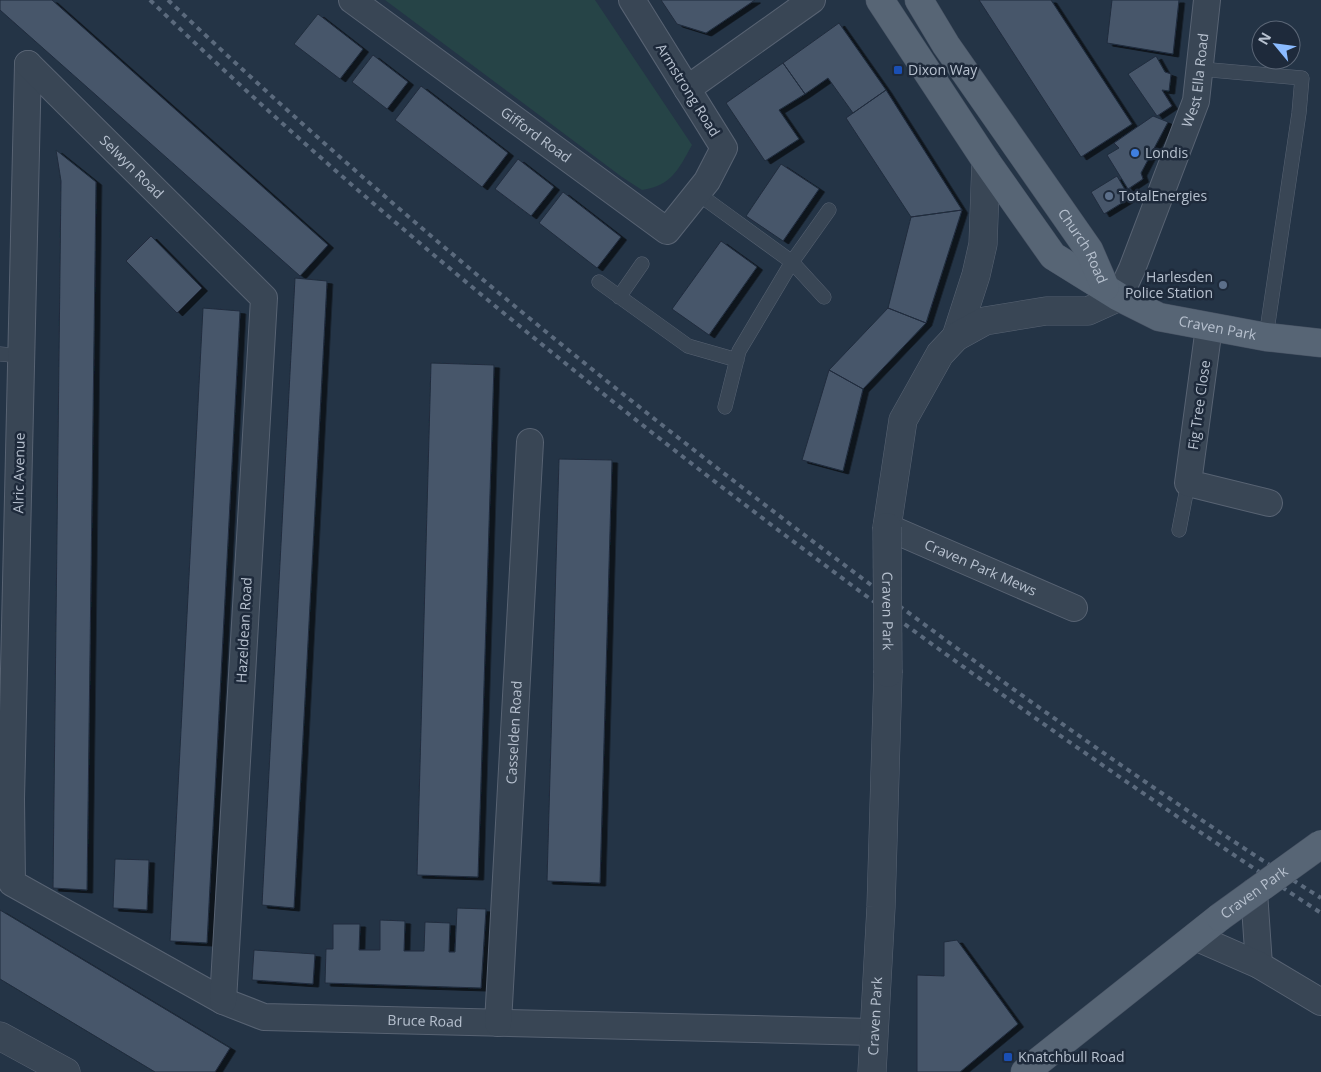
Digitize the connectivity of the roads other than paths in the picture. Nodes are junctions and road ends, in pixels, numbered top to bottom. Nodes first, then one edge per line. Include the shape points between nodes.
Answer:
1 (352, 0) edge
2 (632, 0) edge
3 (812, 0) edge
4 (880, 0) edge
5 (919, 0) edge
6 (1207, 0) edge
7 (28, 64) joint
8 (1200, 69) junction
9 (687, 89) junction
10 (986, 161) junction
11 (702, 187) junction
12 (829, 210) dead end
13 (792, 262) junction
14 (642, 264) dead end
15 (236, 270) joint
16 (599, 282) dead end
17 (1112, 292) junction
18 (619, 296) junction
19 (824, 297) dead end
20 (1209, 327) junction
21 (956, 337) junction
22 (1266, 337) junction
23 (1321, 343) edge
24 (11, 355) edge
25 (737, 360) junction
26 (725, 406) dead end
27 (530, 442) dead end
28 (1188, 484) junction
29 (1269, 503) dead end
30 (887, 527) junction
31 (1179, 530) dead end
32 (1074, 608) dead end
33 (5, 798) edge
34 (1321, 844) edge
35 (12, 883) joint
36 (1254, 892) junction
37 (1195, 937) junction
38 (1260, 966) junction
39 (223, 1001) junction
40 (1321, 1002) edge
41 (498, 1023) junction
42 (872, 1032) junction
43 (0, 1036) edge
44 (66, 1072) edge
45 (872, 1072) edge
46 (1025, 1072) edge

1 - 11 street, Gifford Road via 667,231
2 - 9 street, Armstrong Road
3 - 9 street
4 - 10 main road, Church Road
5 - 17 main road, Church Road via 946,46 1089,250
6 - 8 street, West Ella Road
7 - 15 street, Selwyn Road
7 - 24 street, Alric Avenue
8 - 17 street, West Ella Road via 1196,101 1132,269
8 - 22 lane via 1302,78
9 - 11 street, Armstrong Road via 724,148
10 - 17 main road, Church Road via 1054,256
10 - 21 street via 983,244
11 - 13 lane
12 - 13 lane
13 - 19 lane
13 - 25 lane via 739,351
14 - 18 lane
15 - 39 street, Hazeldean Road via 264,298
16 - 18 lane
17 - 20 main road, Craven Park via 1159,318
17 - 21 street, Craven Park via 1088,311 1046,311 984,321
18 - 25 lane via 688,346
20 - 22 main road, Craven Park
20 - 28 street, Fig Tree Close
21 - 30 street, Craven Park via 940,354 903,420
22 - 23 main road, Craven Park
24 - 33 street, Alric Avenue
25 - 26 lane
27 - 41 street, Casselden Road
28 - 29 street
28 - 31 lane, Fig Tree Close
30 - 32 street, Craven Park Mews
30 - 42 street, Craven Park, bridge via 888,673 881,908
33 - 35 street, Alric Avenue
34 - 36 main road, Craven Park, bridge
35 - 39 street, Bruce Road
36 - 37 main road, Craven Park, bridge
36 - 38 street
37 - 38 street
37 - 46 main road, Craven Park
38 - 40 street
39 - 41 street, Bruce Road via 264,1017
41 - 42 street, Bruce Road
42 - 45 street, Craven Park
43 - 44 street

